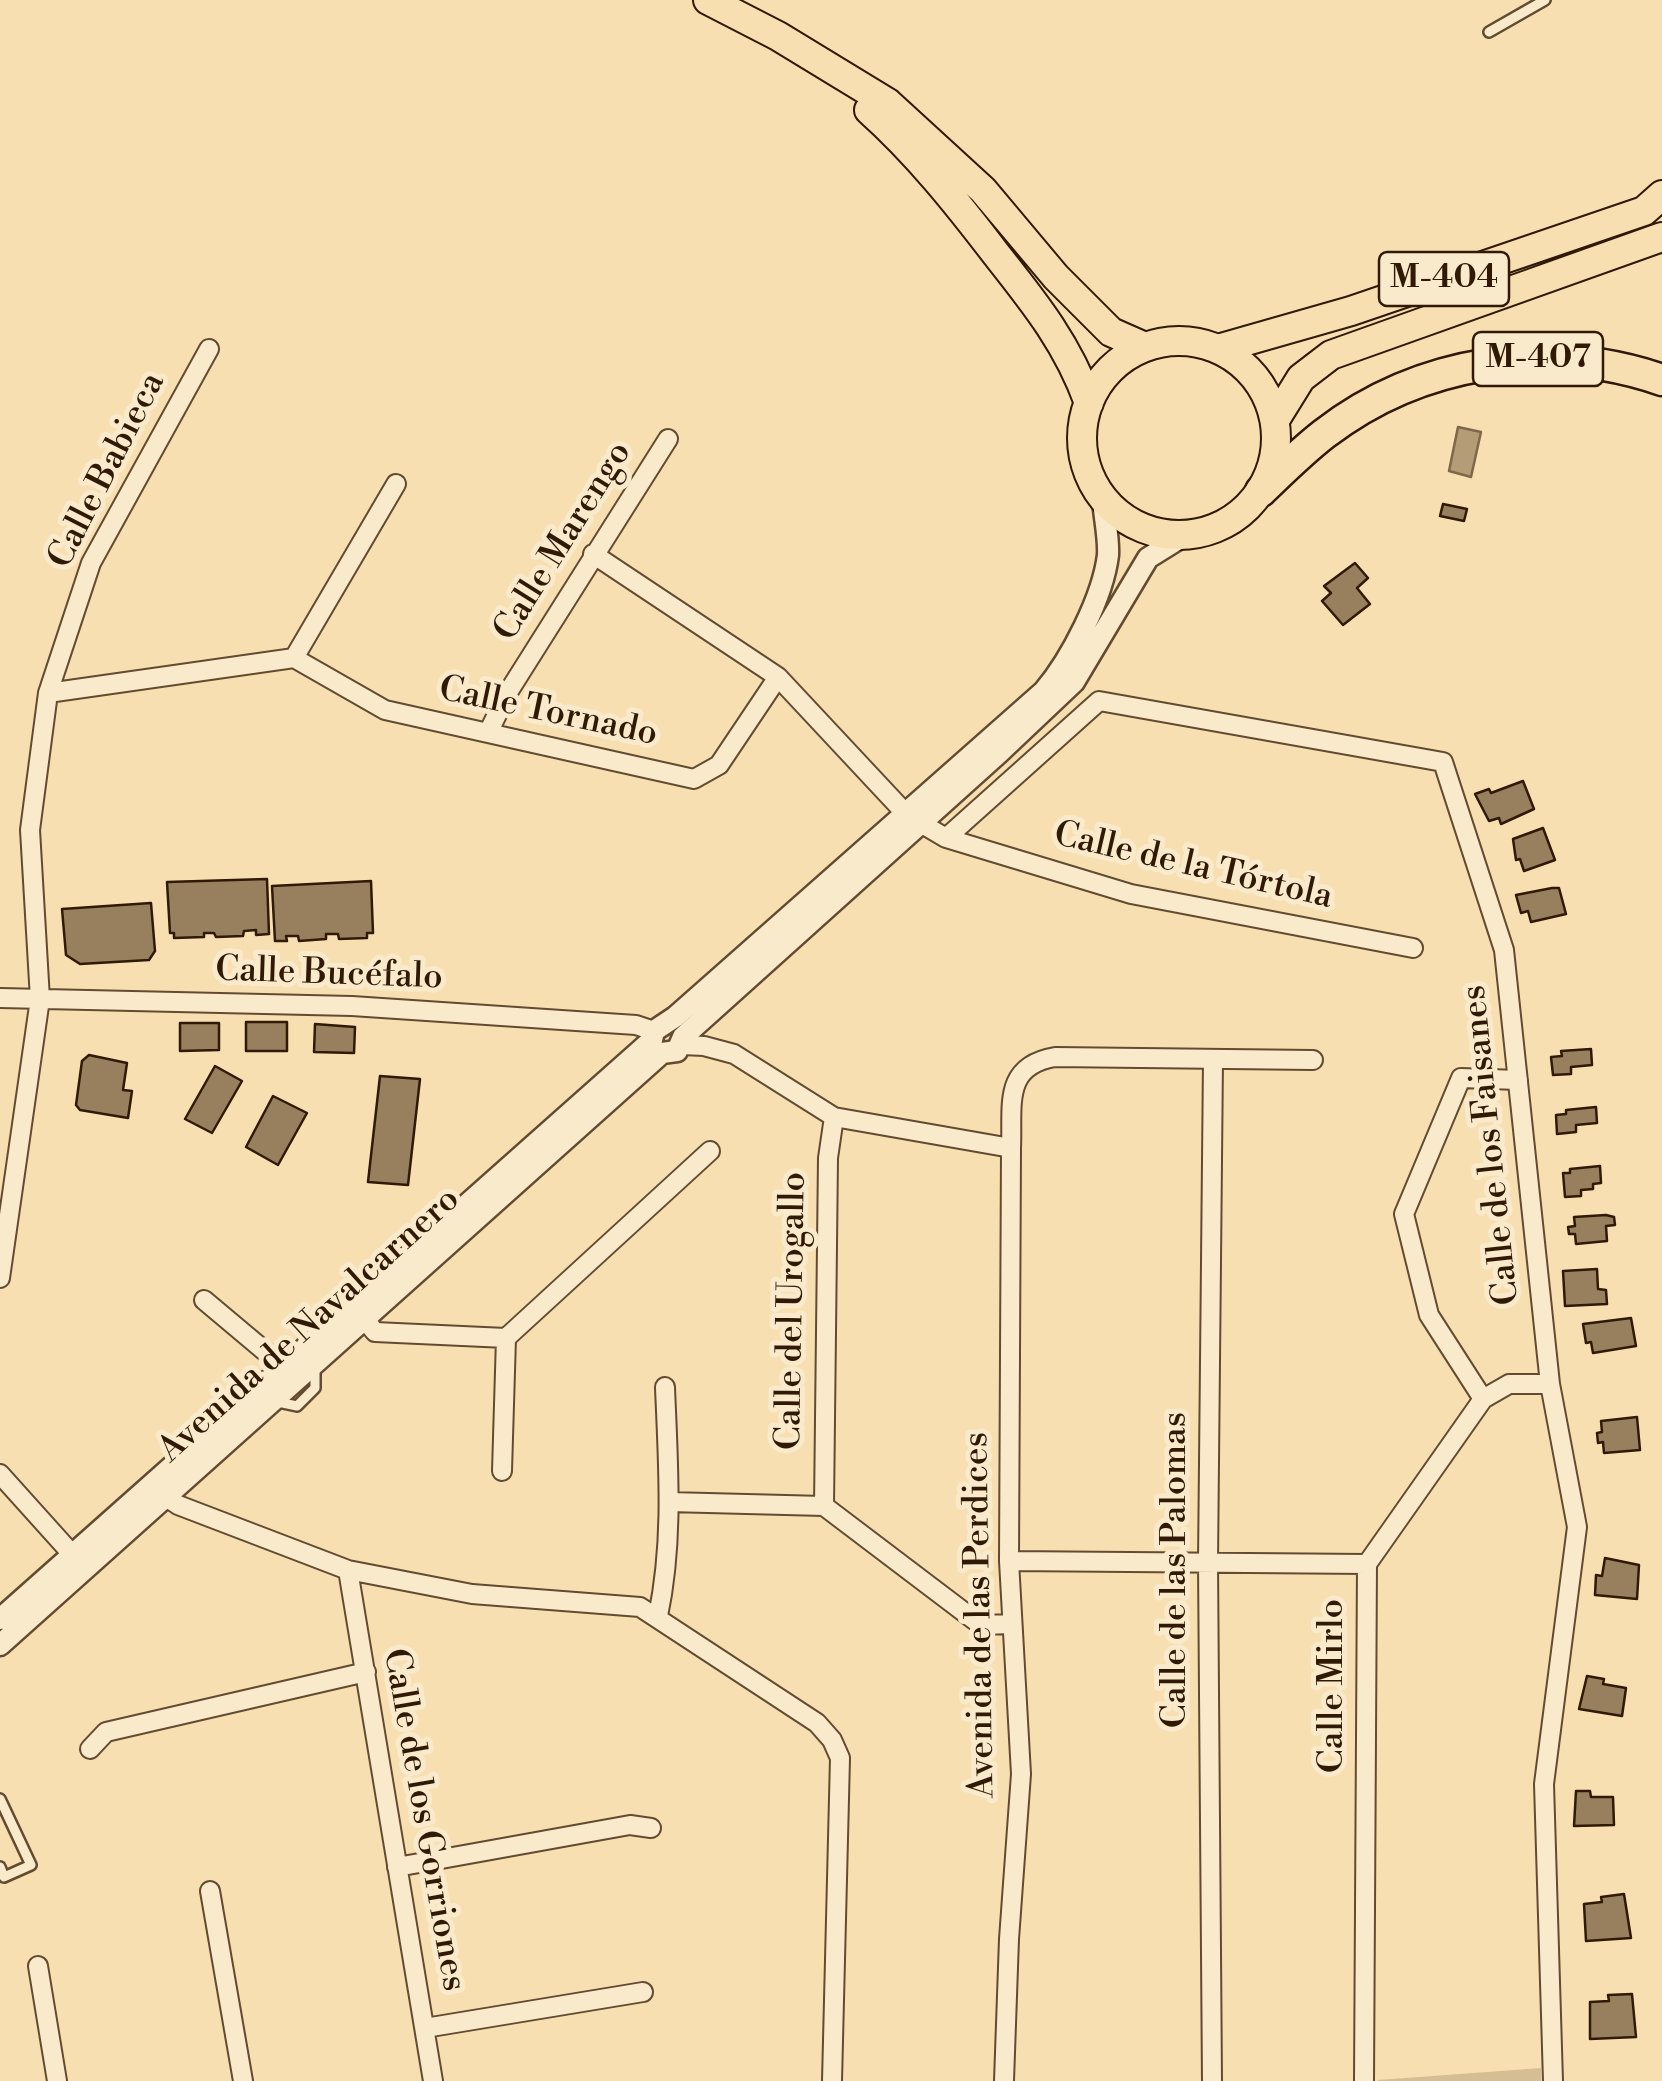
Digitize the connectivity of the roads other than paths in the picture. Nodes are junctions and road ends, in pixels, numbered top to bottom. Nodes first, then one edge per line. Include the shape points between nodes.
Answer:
1 (708, 0) edge
2 (1545, 0) edge
3 (1489, 32) dead end
4 (809, 55) junction
5 (1662, 195) edge
6 (1662, 237) edge
7 (1145, 348) junction
8 (1218, 349) junction
9 (209, 350) dead end
10 (1662, 380) edge
11 (1088, 403) junction
12 (1275, 420) junction
13 (668, 439) dead end
14 (396, 484) dead end
15 (1261, 491) junction
16 (1103, 499) junction
17 (1184, 535) junction
18 (593, 554) junction
19 (294, 658) junction
20 (778, 676) junction
21 (48, 693) junction
22 (488, 733) junction
23 (913, 819) junction
24 (946, 838) junction
25 (1414, 948) dead end
26 (0, 998) edge
27 (40, 999) junction
28 (667, 1038) junction
29 (1214, 1060) junction
30 (1313, 1060) dead end
31 (1518, 1080) junction
32 (834, 1117) junction
33 (1010, 1148) junction
34 (710, 1151) dead end
35 (0, 1278) edge
36 (204, 1300) dead end
37 (360, 1313) junction
38 (506, 1338) junction
39 (285, 1368) junction
40 (1550, 1384) junction
41 (665, 1387) dead end
42 (1483, 1399) junction
43 (502, 1471) dead end
44 (0, 1474) edge
45 (160, 1492) junction
46 (669, 1502) junction
47 (824, 1506) junction
48 (1009, 1560) junction
49 (78, 1562) junction
50 (1208, 1562) junction
51 (1367, 1564) junction
52 (348, 1570) junction
53 (658, 1616) junction
54 (0, 1618) edge
55 (1011, 1624) junction
56 (0, 1645) edge
57 (366, 1672) junction
58 (90, 1749) dead end
59 (0, 1799) edge
60 (651, 1828) dead end
61 (0, 1867) edge
62 (397, 1867) junction
63 (210, 1891) dead end
64 (38, 1966) dead end
65 (643, 1992) dead end
66 (425, 2028) junction
67 (57, 2081) edge
68 (243, 2081) edge
69 (433, 2081) edge
70 (832, 2081) edge
71 (1004, 2081) edge
72 (1212, 2081) edge
73 (1364, 2081) edge
74 (1554, 2081) edge

1 - 4 main road
2 - 3 lane
4 - 7 main road via 888,102 983,190 1111,332
4 - 11 main road via 956,201 1045,316 1075,365
5 - 8 main road, M-404 via 1644,211
6 - 12 main road, M-404 via 1331,355 1301,378
7 - 8 main road, M-404 via 1182,342
7 - 11 main road via 1121,360
8 - 12 main road, M-404 via 1256,378
9 - 21 street, Calle Babieca via 90,563
10 - 15 highway, M-407 via 1590,361 1481,364 1415,383 1364,409 1328,431
11 - 16 main road via 1083,453
12 - 15 main road, M-404 via 1272,469
13 - 18 street, Calle Marengo
14 - 19 street
15 - 17 main road via 1228,522
16 - 17 main road via 1126,520
16 - 23 street, Avenida de Navalcarnero via 1108,555 1062,669
17 - 23 street, Avenida de Navalcarnero via 1148,558 1074,682 1000,752
18 - 20 street
18 - 22 street, Calle Marengo
19 - 21 street
19 - 22 street, Calle Tornado via 385,710
20 - 22 street, Calle Tornado via 719,765 694,779
20 - 23 street, Calle de la Tórtola
21 - 27 street, Calle Babieca via 30,830
23 - 24 street, Calle de la Tórtola
23 - 28 street, Avenida de Navalcarnero
24 - 25 street, Calle de la Tórtola via 1131,894
24 - 31 street, Calle de los Faisanes via 1099,701 1443,762 1504,950
26 - 27 street, Calle Bucéfalo
27 - 28 street, Calle Bucéfalo via 352,1006 636,1025
27 - 35 street, Calle Babieca
28 - 32 street via 734,1054
28 - 37 street, Avenida de Navalcarnero
29 - 30 street
29 - 33 street, Avenida de las Perdices via 1039,1060 1021,1070 1015,1084
29 - 50 street, Calle de las Palomas
31 - 40 street, Calle de los Faisanes
31 - 42 street via 1462,1078 1404,1214 1428,1315
32 - 33 street
32 - 47 street, Calle del Urogallo
33 - 48 street, Avenida de las Perdices
34 - 38 street
36 - 39 street, Avenida de Navalcarnero
37 - 38 street via 375,1332
37 - 39 street, Avenida de Navalcarnero
37 - 45 street, Avenida de Navalcarnero via 275,1401
38 - 43 street
39 - 45 street, Avenida de Navalcarnero
40 - 42 street via 1509,1384
40 - 74 street, Calle de los Faisanes via 1577,1527 1544,1784
41 - 46 street
42 - 51 street, Calle Mirlo
44 - 49 street
45 - 49 street, Avenida de Navalcarnero
45 - 52 street via 178,1505
46 - 47 street
46 - 53 street via 667,1575
47 - 55 street via 981,1625
48 - 50 street
48 - 55 street, Avenida de las Perdices
49 - 54 street, Avenida de Navalcarnero
49 - 56 street, Avenida de Navalcarnero
50 - 51 street
50 - 72 street, Calle de las Palomas
51 - 73 street, Calle Mirlo
52 - 53 street via 472,1594 640,1607
52 - 57 street, Calle de los Gorriones
53 - 70 street via 817,1723 840,1758
55 - 71 street, Avenida de las Perdices via 1020,1774
57 - 58 street via 106,1732
57 - 62 street, Calle de los Gorriones
59 - 61 lane via 32,1865 4,1877
60 - 62 street via 630,1825
62 - 66 street, Calle de los Gorriones
63 - 68 street
64 - 67 street
65 - 66 street
66 - 69 street, Calle de los Gorriones

